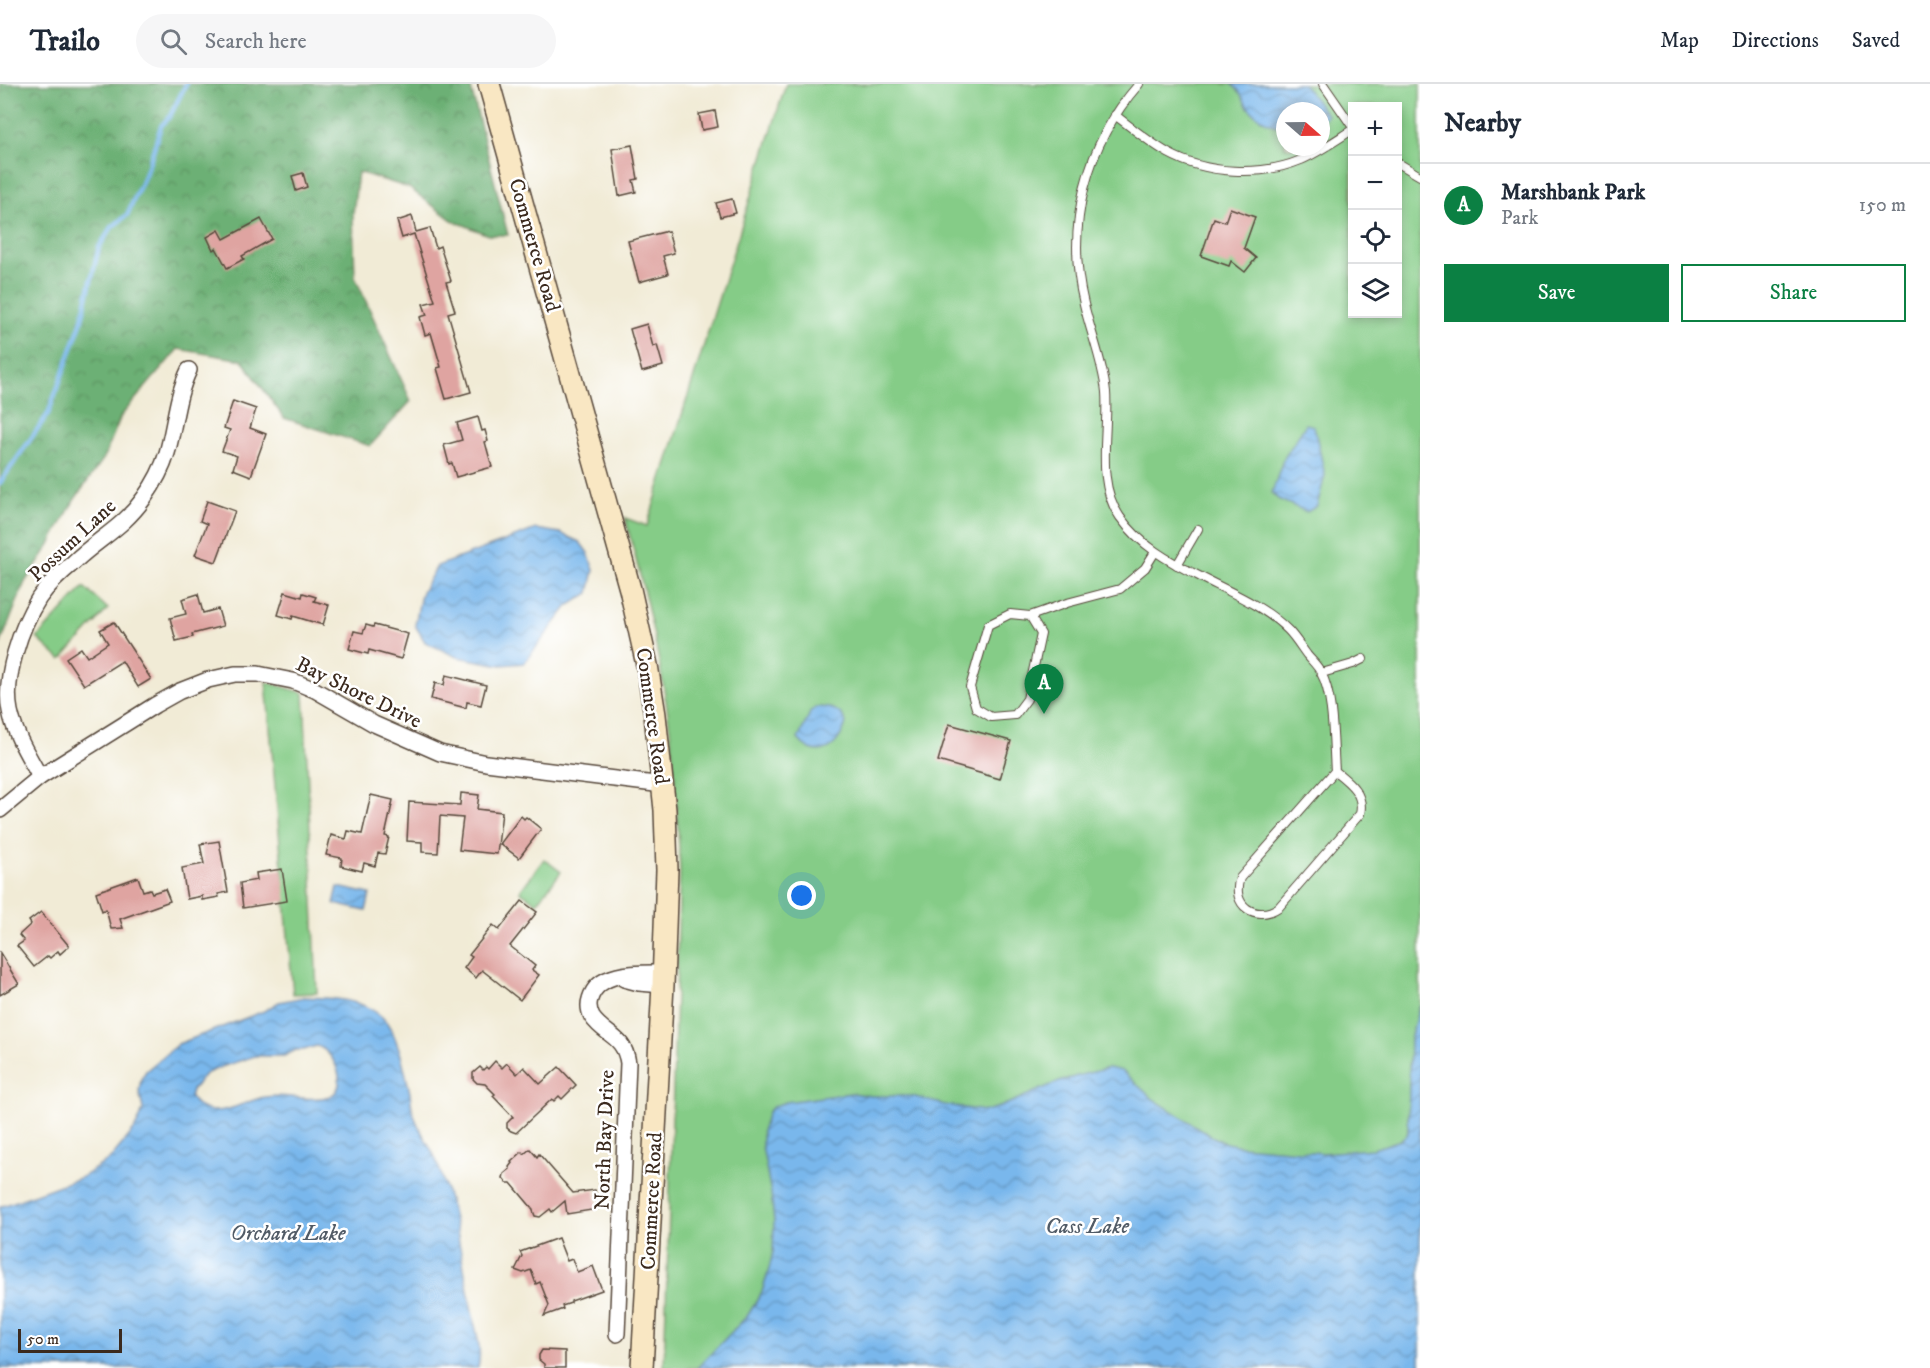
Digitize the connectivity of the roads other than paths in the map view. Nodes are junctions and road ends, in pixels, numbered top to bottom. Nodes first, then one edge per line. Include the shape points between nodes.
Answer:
1 (489, 84) edge
2 (1139, 84) edge
3 (1323, 84) edge
4 (1115, 115) junction
5 (1348, 121) edge
6 (1348, 131) edge
7 (1402, 165) edge
8 (1420, 176) edge
9 (189, 370) dead end
10 (1198, 529) dead end
11 (1155, 552) junction
12 (1177, 565) junction
13 (1030, 616) junction
14 (1363, 658) dead end
15 (1322, 673) junction
16 (1335, 771) junction
17 (40, 777) junction
18 (663, 785) junction
19 (0, 810) edge
20 (663, 979) junction
21 (616, 1334) dead end
22 (642, 1368) edge

1 - 18 main road, Commerce Road via 630,589 651,690
2 - 4 lane
3 - 5 lane
4 - 6 lane via 1168,153 1222,170 1276,167 1301,160
4 - 11 lane via 1081,195 1078,268 1083,303 1104,375 1107,485 1119,515
7 - 8 lane
9 - 17 street, Possum Lane via 180,392 167,454 156,479 130,516 74,561 40,596 16,651 9,683 9,710 18,738
10 - 12 lane
11 - 12 lane
11 - 13 lane via 1145,568 1120,589
12 - 15 lane via 1258,606 1288,630
13 - 13 lane via 1010,614 988,625 970,687 976,708 991,717 1015,715 1027,699 1041,634
14 - 15 lane
15 - 16 lane via 1330,701
16 - 16 lane via 1240,878 1238,895 1245,907 1262,915 1279,907 1360,814 1359,795
17 - 18 street, Bay Shore Drive via 180,691 235,674 258,674 315,690 374,724 440,753 486,764
17 - 19 street, Bay Shore Drive
18 - 20 main road, Commerce Road via 667,870
20 - 21 street, North Bay Drive via 639,983 616,976 597,987 589,1005 595,1020 624,1047 628,1063
20 - 22 main road, Commerce Road

